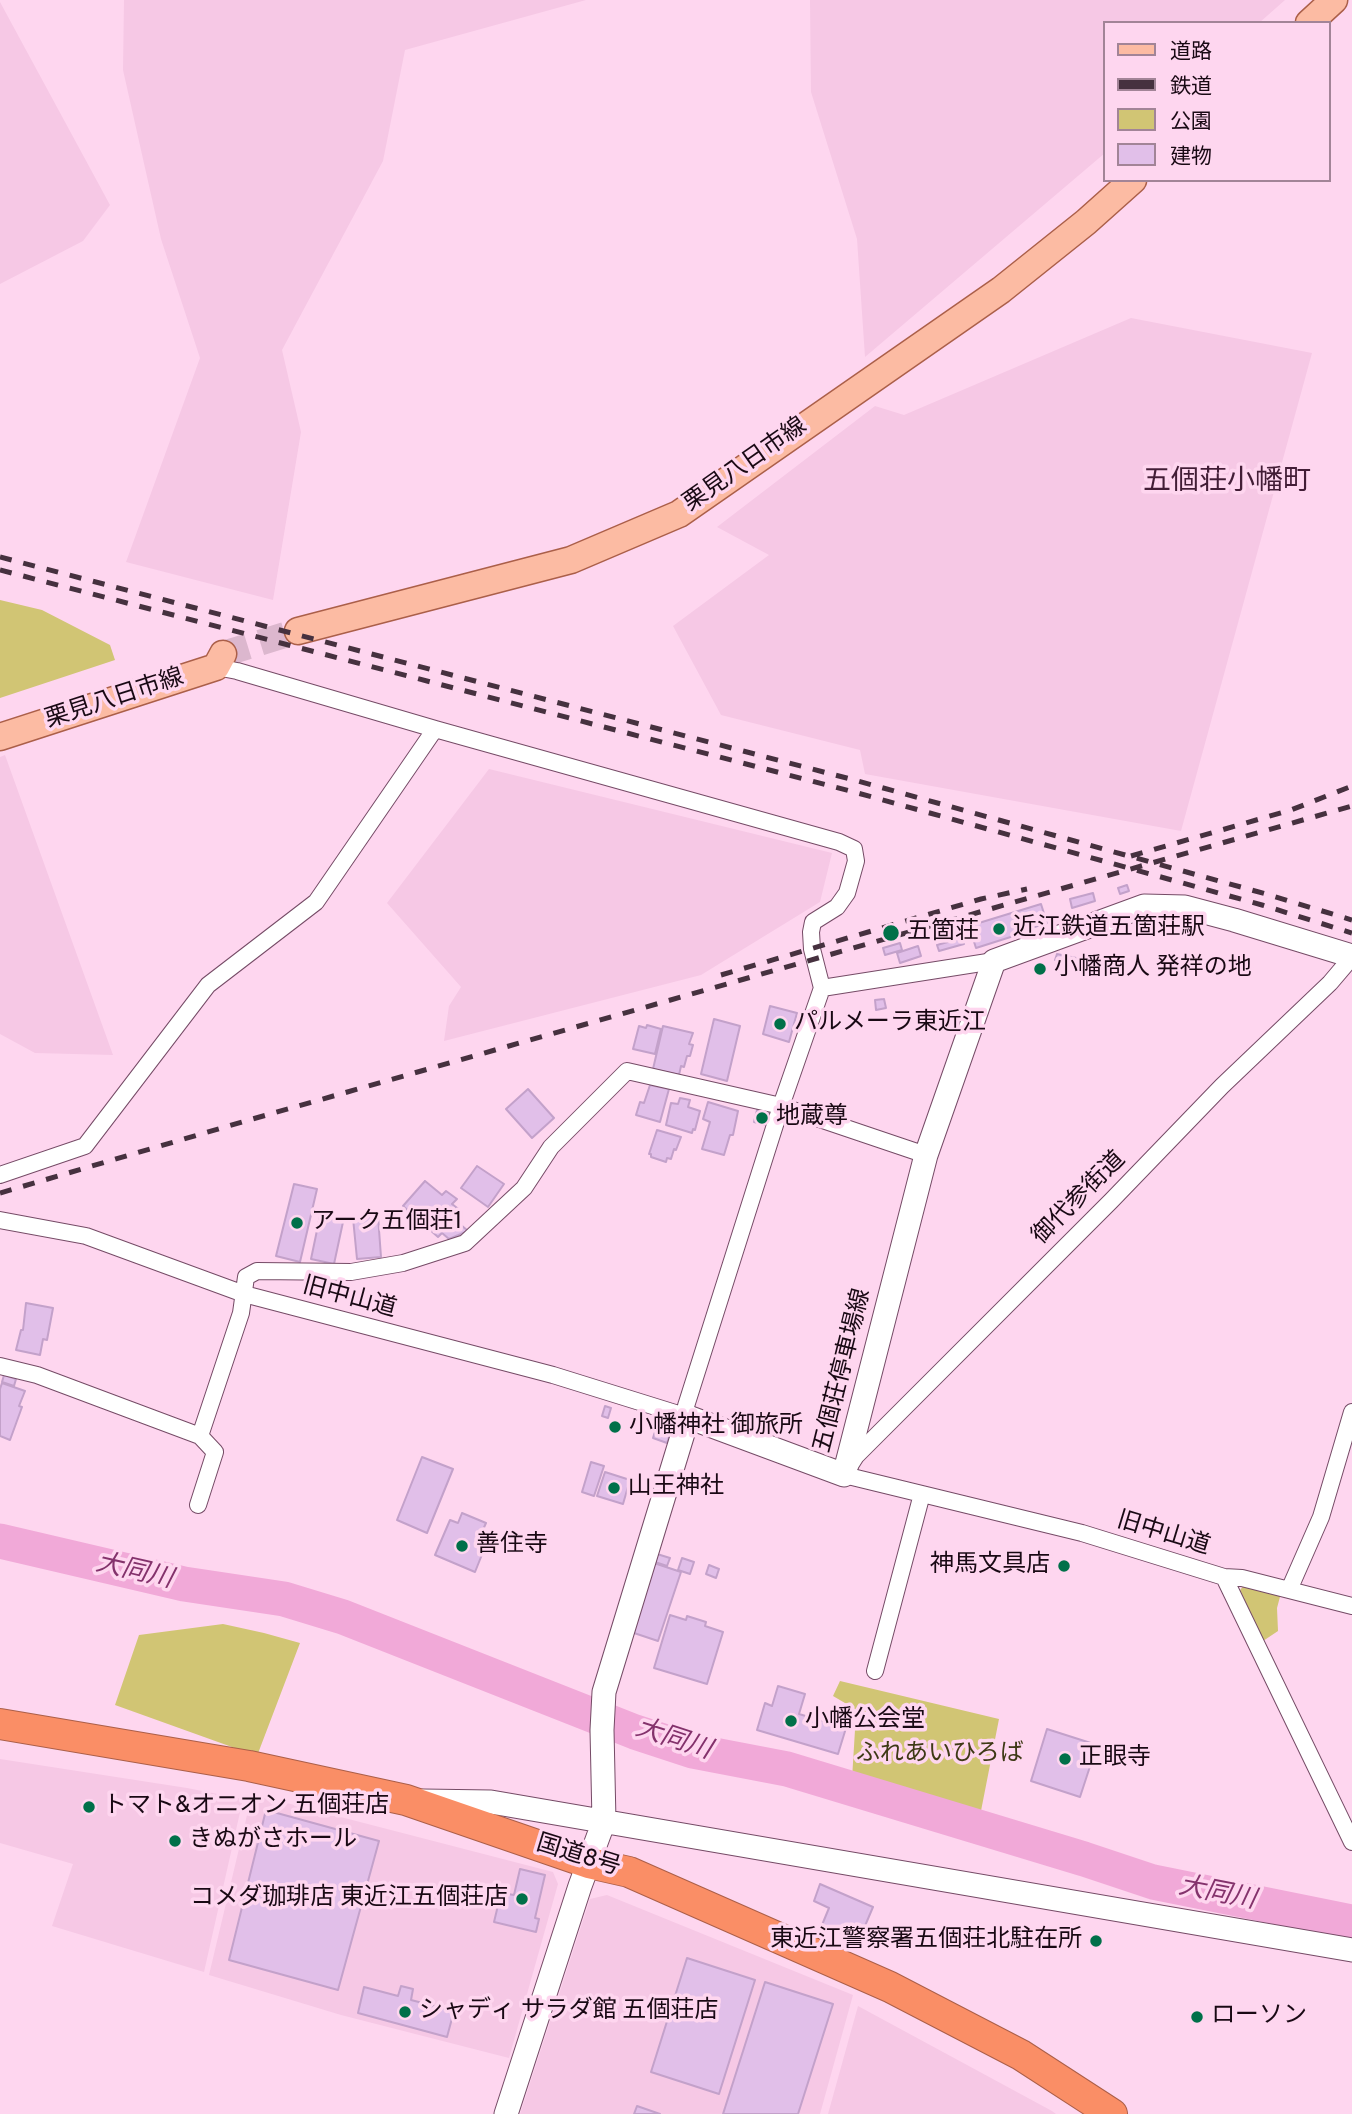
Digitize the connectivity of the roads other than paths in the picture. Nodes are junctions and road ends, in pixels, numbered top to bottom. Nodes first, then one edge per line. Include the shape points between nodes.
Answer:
1 (1334, 0) edge
2 (1311, 21) edge
3 (1131, 182) edge
4 (298, 631) tunnel mouth
5 (219, 660) joint
6 (435, 729) junction
7 (0, 737) edge
8 (1352, 957) edge
9 (994, 961) junction
10 (822, 988) junction
11 (781, 1106) junction
12 (926, 1155) junction
13 (0, 1175) edge
14 (0, 1220) edge
15 (244, 1294) junction
16 (0, 1366) edge
17 (1352, 1412) edge
18 (688, 1417) junction
19 (200, 1436) junction
20 (844, 1475) junction
21 (922, 1493) junction
22 (198, 1505) dead end
23 (1224, 1577) junction
24 (1289, 1590) junction
25 (1352, 1606) edge
26 (875, 1671) dead end
27 (0, 1724) edge
28 (406, 1800) junction
29 (604, 1821) junction
30 (1352, 1842) edge
31 (589, 1863) junction
32 (1352, 1950) edge
33 (506, 2114) edge
34 (1111, 2114) edge

1 - 2 main road
3 - 4 main road, 栗見八日市線 via 1001,290 679,514 571,560
5 - 6 street via 237,671
5 - 7 main road, 栗見八日市線
6 - 10 street via 854,849 856,862 847,893 837,908 813,922 812,948
6 - 13 street via 316,902 208,985 85,1146
8 - 9 street via 1185,907 1144,906
8 - 20 street, 御代参街道 via 856,1456
9 - 10 street
9 - 12 street, 五個荘停車場線
10 - 11 street
11 - 12 street
11 - 15 street via 627,1071 551,1146 524,1188 465,1242 403,1263 351,1272 257,1271 246,1277
11 - 18 street via 686,1406
12 - 20 street, 五個荘停車場線
14 - 15 street, 旧中山道 via 86,1236
15 - 18 street, 旧中山道 via 553,1375
15 - 19 street
16 - 19 street via 37,1375
17 - 24 street via 1321,1517
18 - 20 street, 五個荘停車場線
18 - 29 street via 604,1692
19 - 22 street via 215,1452
20 - 21 street, 旧中山道
21 - 23 street, 旧中山道 via 1082,1533
21 - 26 street
23 - 24 street
23 - 30 street, 旧中山道
24 - 25 street
27 - 28 highway, 国道8号 via 249,1766
28 - 29 street via 491,1802
28 - 31 highway, 国道8号
29 - 31 street
29 - 32 street
31 - 33 street
31 - 34 highway, 国道8号 via 629,1872 890,1987 1021,2056

